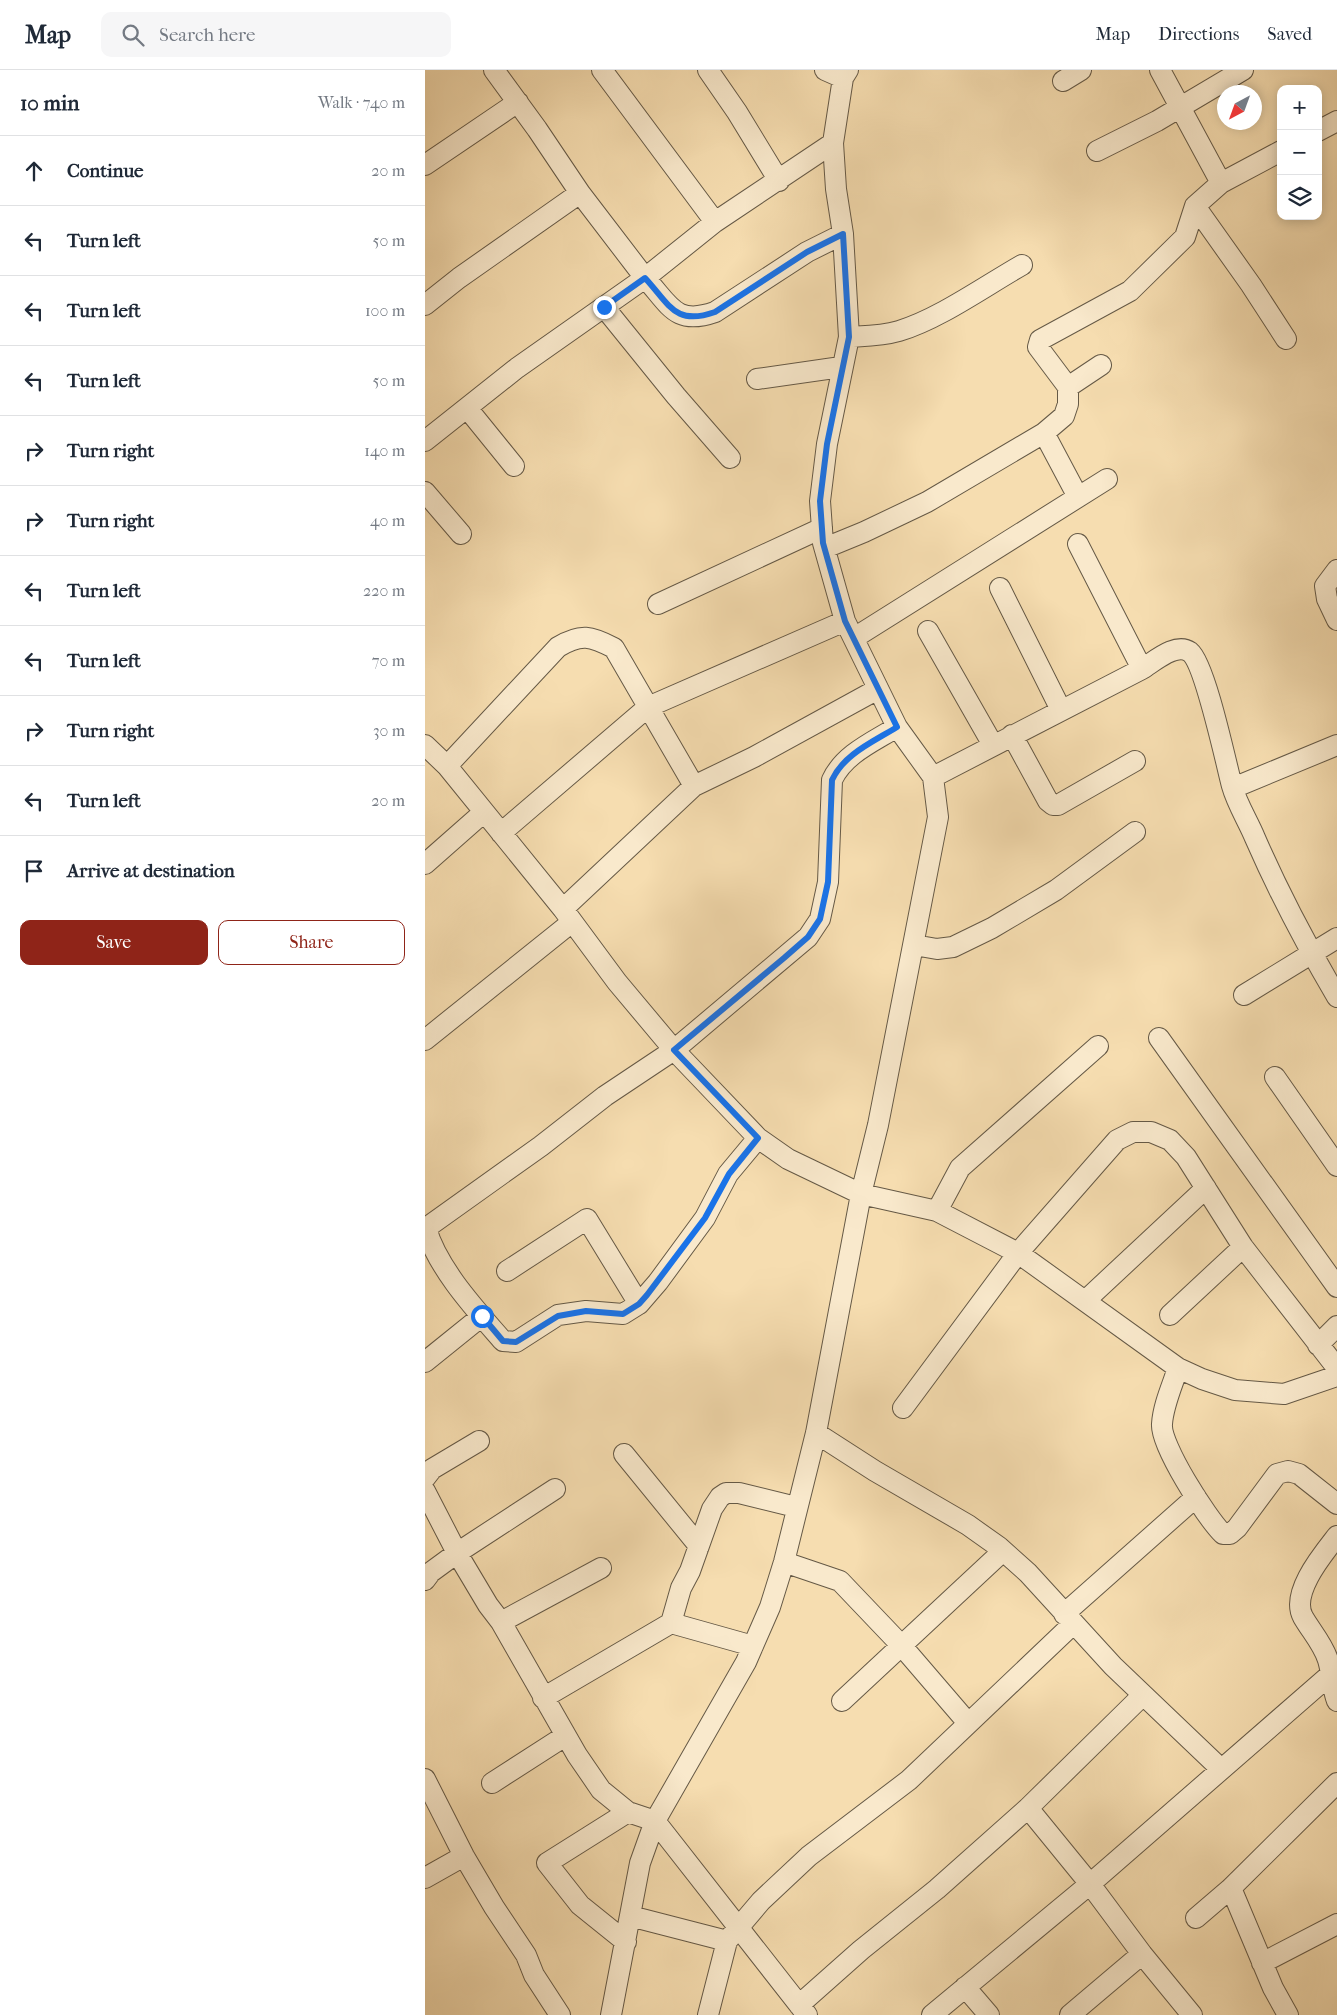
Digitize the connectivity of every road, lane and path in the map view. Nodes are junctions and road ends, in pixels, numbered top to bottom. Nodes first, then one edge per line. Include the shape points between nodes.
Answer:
1 (494, 70) edge
2 (602, 70) edge
3 (708, 70) edge
4 (1081, 70) edge
5 (1161, 70) edge
6 (1243, 70) edge
7 (839, 73) edge
8 (1063, 81) dead end
9 (518, 102) junction
10 (1180, 106) junction
11 (1337, 121) edge
12 (1320, 130) edge
13 (833, 143) junction
14 (1097, 151) dead end
15 (1277, 153) edge
16 (425, 165) edge
17 (779, 181) junction
18 (1221, 183) junction
19 (580, 193) junction
20 (1195, 206) junction
21 (715, 222) junction
22 (843, 234) junction
23 (1022, 265) dead end
24 (645, 278) junction
25 (425, 305) edge
26 (604, 307) junction
27 (849, 337) junction
28 (1286, 338) dead end
29 (1101, 365) dead end
30 (841, 367) junction
31 (757, 379) dead end
32 (1068, 387) junction
33 (467, 408) junction
34 (1043, 433) junction
35 (425, 440) edge
36 (730, 458) dead end
37 (514, 466) dead end
38 (1107, 478) dead end
39 (425, 492) edge
40 (1078, 497) junction
41 (822, 528) junction
42 (461, 534) dead end
43 (1079, 544) dead end
44 (825, 548) junction
45 (1337, 570) edge
46 (1000, 588) dead end
47 (658, 604) dead end
48 (1337, 620) edge
49 (849, 630) junction
50 (928, 631) dead end
51 (1143, 669) junction
52 (878, 689) junction
53 (648, 707) junction
54 (1061, 710) junction
55 (897, 727) junction
56 (1012, 735) junction
57 (425, 745) edge
58 (993, 745) junction
59 (1337, 745) edge
60 (1135, 761) dead end
61 (447, 766) junction
62 (933, 777) junction
63 (694, 786) junction
64 (1233, 788) junction
65 (484, 812) junction
66 (1135, 832) dead end
67 (501, 833) junction
68 (425, 864) edge
69 (567, 916) junction
70 (1337, 938) edge
71 (914, 945) junction
72 (1312, 954) junction
73 (1244, 995) dead end
74 (1337, 998) edge
75 (1159, 1038) dead end
76 (425, 1040) edge
77 (1099, 1046) dead end
78 (674, 1050) junction
79 (1275, 1077) dead end
80 (758, 1138) junction
81 (1337, 1166) edge
82 (1206, 1188) junction
83 (861, 1194) junction
84 (937, 1211) junction
85 (428, 1246) edge
86 (1243, 1248) junction
87 (1018, 1253) junction
88 (507, 1271) dead end
89 (1337, 1287) edge
90 (1085, 1301) junction
91 (639, 1304) junction
92 (1170, 1315) dead end
93 (482, 1316) junction
94 (1337, 1326) edge
95 (1318, 1345) junction
96 (425, 1362) edge
97 (1178, 1368) junction
98 (1337, 1368) edge
99 (1337, 1376) edge
100 (903, 1408) dead end
101 (816, 1434) junction
102 (479, 1441) dead end
103 (624, 1454) dead end
104 (425, 1478) edge
105 (555, 1489) dead end
106 (425, 1491) edge
107 (1196, 1498) junction
108 (1337, 1504) edge
109 (796, 1507) junction
110 (1337, 1536) edge
111 (699, 1546) junction
112 (1003, 1551) junction
113 (457, 1553) junction
114 (784, 1562) junction
115 (601, 1568) dead end
116 (425, 1580) edge
117 (1068, 1619) junction
118 (501, 1622) junction
119 (671, 1623) junction
120 (901, 1645) junction
121 (753, 1646) junction
122 (1331, 1674) junction
123 (1143, 1695) junction
124 (543, 1698) junction
125 (842, 1701) dead end
126 (1337, 1701) edge
127 (969, 1723) junction
128 (565, 1736) junction
129 (1221, 1769) junction
130 (425, 1779) edge
131 (492, 1783) dead end
132 (1337, 1783) edge
133 (1028, 1808) junction
134 (628, 1812) junction
135 (655, 1821) junction
136 (464, 1856) junction
137 (425, 1878) edge
138 (1090, 1884) junction
139 (1231, 1888) junction
140 (630, 1916) junction
141 (1196, 1918) dead end
142 (1337, 1924) edge
143 (732, 1935) junction
144 (625, 1942) junction
145 (1142, 1954) junction
146 (1262, 1963) junction
147 (965, 1987) junction
148 (803, 2010) edge
149 (560, 2015) edge
150 (611, 2015) edge
151 (708, 2015) edge
152 (932, 2015) edge
153 (989, 2015) edge
154 (1070, 2015) edge
155 (1191, 2015) edge
156 (1288, 2015) edge

1 - 9 street
2 - 21 street
3 - 17 street
4 - 8 street
5 - 10 street
6 - 10 street
7 - 13 street
9 - 16 street
9 - 19 street
10 - 14 street
10 - 18 street
11 - 12 street
13 - 17 street
13 - 22 street
15 - 18 street
17 - 21 street
18 - 20 street
19 - 24 street
19 - 25 street
20 - 28 street
20 - 32 street via 1185,237 1130,291 1040,340 1038,347
21 - 24 street
22 - 24 street via 807,252 715,312 698,318 675,312
22 - 27 street
23 - 27 street via 951,306 900,330
24 - 26 street
26 - 33 street via 517,368
26 - 36 street via 670,390
27 - 30 street
29 - 32 street
30 - 31 street
30 - 41 street via 820,501
32 - 34 street via 1064,416
33 - 35 street
33 - 37 street
34 - 40 street
34 - 44 street via 927,502
38 - 40 street
39 - 42 street
40 - 49 street
41 - 44 street
41 - 47 street
43 - 51 street
44 - 49 street
45 - 48 street via 1325,586
46 - 54 street
49 - 52 street
49 - 53 street
50 - 58 street
51 - 54 street
51 - 64 street via 1175,649 1192,654 1217,725
52 - 55 street
52 - 63 street via 755,757
53 - 61 street via 613,648 601,641 574,637 558,647
53 - 63 street
53 - 67 street
54 - 56 street
55 - 62 street
55 - 78 street via 851,756 838,767 832,780 828,882 820,919 808,937
56 - 58 street
56 - 60 street via 1053,805
57 - 61 street
58 - 62 street
59 - 64 street
61 - 65 street
62 - 71 street via 938,817
63 - 69 street
64 - 72 street
65 - 67 street
65 - 68 street
66 - 71 street via 1056,890 992,928 953,947 937,949
67 - 69 street
69 - 76 street
69 - 78 street
70 - 72 street
71 - 83 street
72 - 73 street
72 - 74 street
75 - 89 street
77 - 84 street via 960,1168
78 - 80 street
78 - 85 street via 605,1096 426,1228
79 - 81 street
80 - 83 street via 788,1159
80 - 91 street via 729,1174 705,1218
82 - 86 street
82 - 87 street via 1186,1156 1170,1140 1151,1132 1133,1132 1117,1140
82 - 90 street
83 - 84 street
83 - 101 street
84 - 87 street
85 - 93 street
86 - 92 street
86 - 95 street
87 - 90 street
87 - 100 street
88 - 91 street via 587,1219
90 - 97 street
91 - 93 street via 623,1314 586,1311 558,1316 516,1342 503,1341
93 - 96 street
94 - 95 street
95 - 98 street
97 - 99 street via 1235,1390 1284,1394
97 - 107 street via 1161,1426 1165,1441
101 - 109 street
101 - 112 street via 968,1525
102 - 104 street via 432,1470
103 - 111 street
105 - 113 street
106 - 113 street
107 - 108 street via 1223,1534 1231,1534 1277,1474 1288,1471 1299,1474
107 - 117 street
109 - 111 street via 739,1493 726,1493 716,1501
109 - 114 street
110 - 122 street via 1314,1568 1303,1588 1300,1602 1302,1615 1323,1647
111 - 119 street via 681,1588
112 - 117 street
112 - 120 street
113 - 116 street
113 - 118 street
114 - 120 street via 840,1581
114 - 121 street
115 - 118 street
117 - 123 street
117 - 127 street
118 - 124 street
119 - 121 street
119 - 124 street
120 - 125 street
120 - 127 street
121 - 135 street via 713,1723
122 - 126 street
122 - 129 street
123 - 129 street
123 - 133 street
124 - 128 street
127 - 143 street via 909,1780 809,1856 761,1901
128 - 131 street
128 - 134 street via 601,1790
129 - 138 street
130 - 136 street
132 - 139 street
133 - 138 street
133 - 148 street via 861,1950
134 - 135 street
134 - 144 street via 547,1863 580,1905
135 - 140 street via 640,1863
135 - 143 street
136 - 137 street
136 - 149 street
138 - 145 street
138 - 147 street
139 - 141 street
139 - 146 street
140 - 143 street
140 - 144 street
142 - 146 street
143 - 148 street
143 - 151 street
144 - 150 street
145 - 154 street
145 - 155 street
146 - 156 street
147 - 152 street
147 - 153 street

